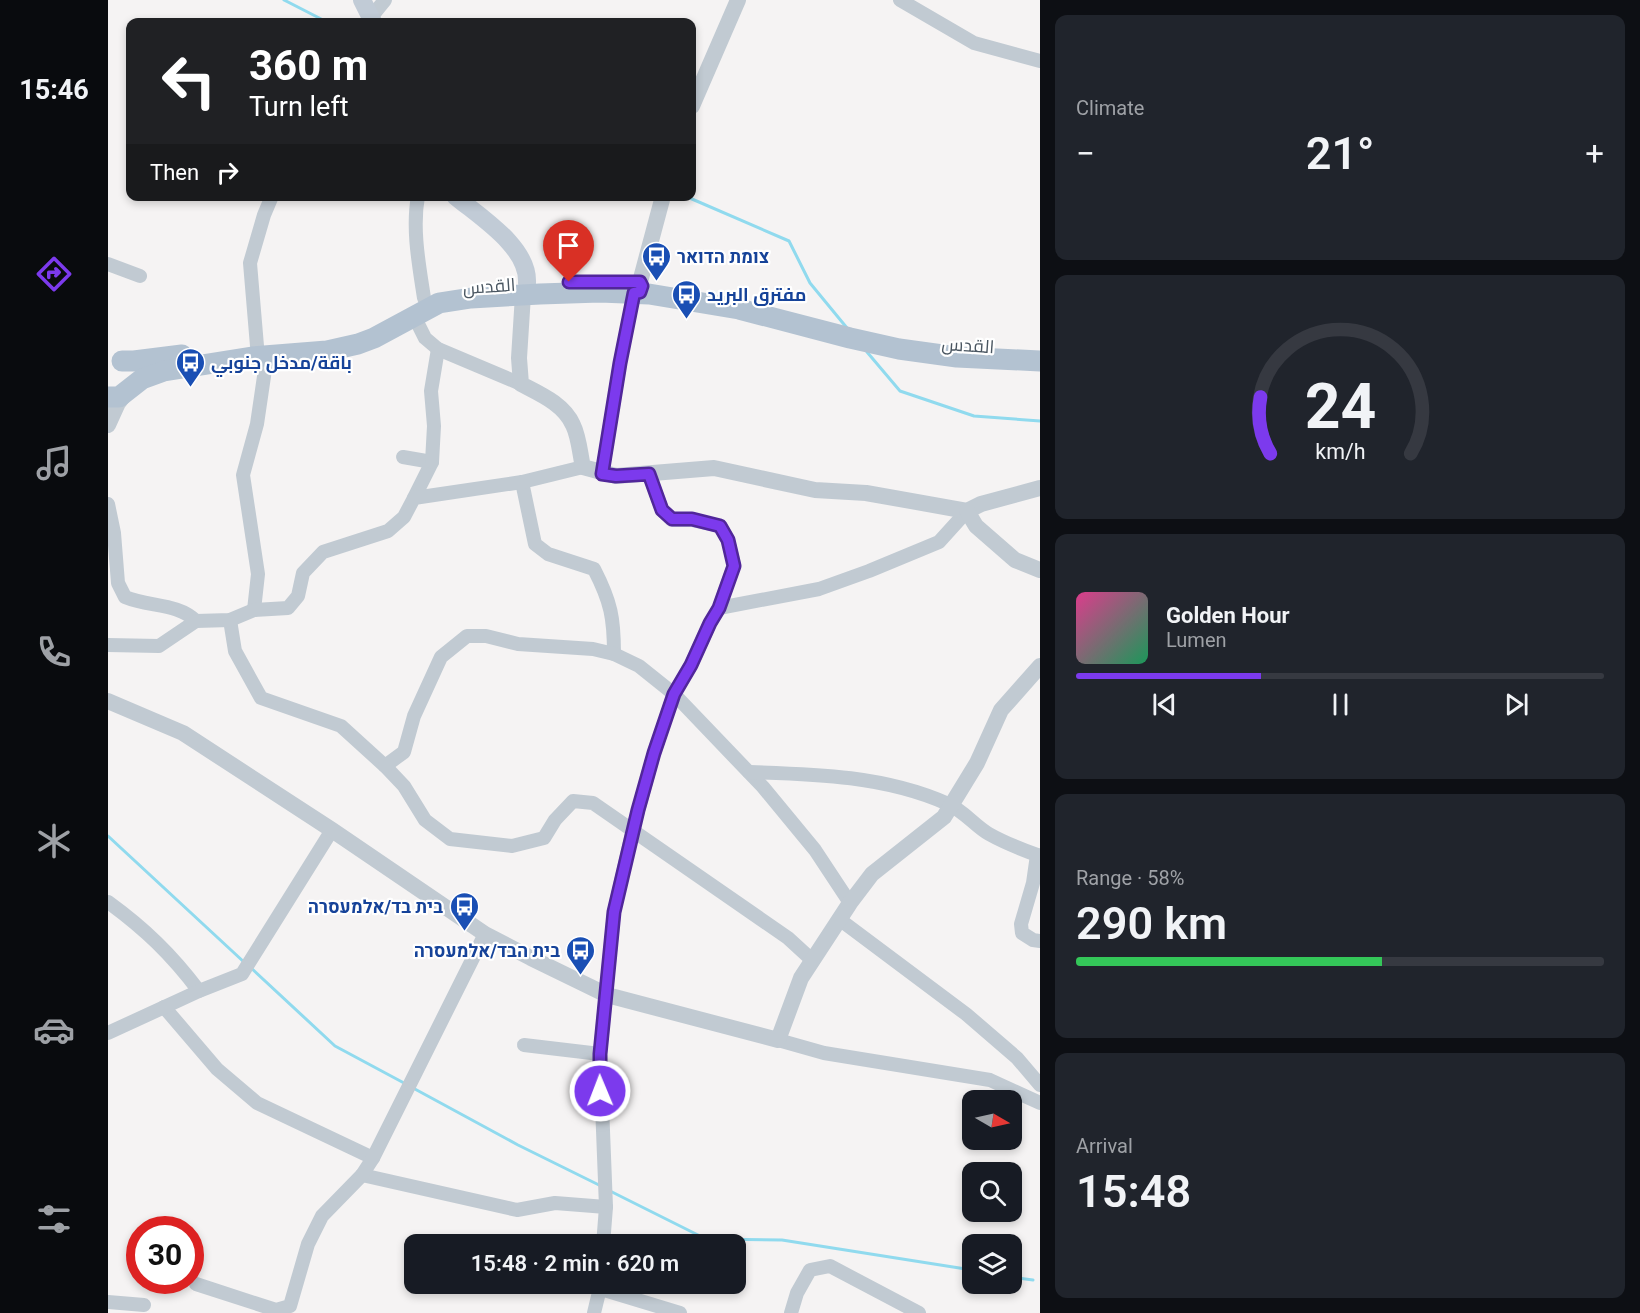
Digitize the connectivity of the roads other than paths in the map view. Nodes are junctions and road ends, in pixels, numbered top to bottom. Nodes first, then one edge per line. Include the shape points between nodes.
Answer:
1 (362, 0) edge
2 (386, 0) edge
3 (738, 0) edge
4 (900, 0) edge
5 (372, 18) edge
6 (374, 18) edge
7 (1040, 61) edge
8 (696, 97) edge
9 (270, 201) edge
10 (417, 201) edge
11 (461, 201) edge
12 (662, 201) edge
13 (108, 264) edge
14 (140, 276) dead end
15 (525, 289) junction
16 (637, 290) junction
17 (419, 307) junction
18 (1040, 348) edge
19 (438, 349) junction
20 (262, 351) junction
21 (115, 360) edge
22 (1040, 361) edge
23 (521, 384) junction
24 (121, 393) edge
25 (108, 425) edge
26 (403, 457) dead end
27 (432, 462) junction
28 (583, 467) junction
29 (602, 474) junction
30 (649, 474) junction
31 (522, 483) junction
32 (1040, 488) edge
33 (414, 498) junction
34 (108, 504) edge
35 (967, 511) junction
36 (1040, 570) edge
37 (719, 608) junction
38 (254, 610) junction
39 (230, 620) junction
40 (196, 621) junction
41 (108, 645) edge
42 (614, 654) junction
43 (1040, 666) edge
44 (674, 694) junction
45 (108, 701) edge
46 (385, 766) junction
47 (748, 772) junction
48 (951, 805) junction
49 (633, 829) junction
50 (332, 830) junction
51 (1038, 856) edge
52 (108, 902) edge
53 (850, 903) junction
54 (839, 919) junction
55 (485, 934) junction
56 (1040, 941) edge
57 (812, 960) junction
58 (199, 991) junction
59 (607, 995) junction
60 (164, 1007) junction
61 (108, 1034) edge
62 (778, 1040) junction
63 (524, 1045) dead end
64 (600, 1054) junction
65 (1040, 1085) edge
66 (1040, 1103) edge
67 (373, 1158) junction
68 (362, 1175) junction
69 (606, 1207) junction
70 (604, 1234) edge
71 (204, 1287) edge
72 (599, 1294) edge
73 (617, 1294) edge
74 (108, 1302) edge
75 (144, 1305) dead end
76 (650, 1309) edge
77 (594, 1313) edge
78 (680, 1313) edge
79 (791, 1313) edge
80 (919, 1313) edge

1 - 5 main road
2 - 6 street
3 - 8 street
4 - 7 street via 974,43
9 - 20 street via 250,263
10 - 17 street
11 - 15 main road via 521,255 528,272
12 - 16 street
13 - 14 street
15 - 16 main road, القدس
15 - 17 main road, القدس via 451,289
15 - 23 street via 519,358
16 - 18 main road, القدس via 723,292 910,340
16 - 22 main road, القدس via 739,309 899,349 957,357
16 - 29 street via 620,363
17 - 19 street via 425,338
17 - 20 main road, القدس via 339,337
19 - 23 street
19 - 27 street via 431,391
20 - 21 main road, القدس
20 - 24 main road, القدس via 164,371 142,378
20 - 38 street via 257,424 243,475 258,574
21 - 24 main road via 132,371 132,382
23 - 28 street via 555,402 568,418
24 - 25 street
26 - 27 street
27 - 33 street
28 - 29 street
28 - 31 street
29 - 30 street
30 - 35 street via 714,468 816,490 866,493
30 - 37 street via 662,510 672,519 720,526 728,540 734,566
31 - 33 street
31 - 42 street via 535,544 548,554 594,569 614,620
32 - 35 street
33 - 38 street via 404,517 387,531 323,552 303,573 297,596 288,608
34 - 40 street via 118,583 125,597 170,607
35 - 36 street via 976,526 1015,560
35 - 37 street via 939,542 869,572 819,589
37 - 44 street
38 - 39 street
39 - 40 street
39 - 46 street via 235,651 261,698 341,726
40 - 41 street via 159,646
42 - 44 street via 639,666
42 - 46 street via 467,636 441,657 414,716 404,752
43 - 48 street via 1001,710 977,763
44 - 47 street
44 - 49 street
45 - 50 street via 183,734
46 - 49 street via 404,786 425,820 450,839 512,846 544,838 573,801 593,803
47 - 48 street via 878,782
47 - 53 street via 815,850
48 - 51 street via 988,833
48 - 53 street via 944,817 872,874
49 - 57 street via 788,938
49 - 59 street via 614,912
50 - 55 street
50 - 58 street via 242,974
51 - 56 street via 1021,924 1022,933
52 - 58 street via 139,924
53 - 54 street
54 - 57 street
54 - 65 street via 966,1014 1017,1058
55 - 59 street
55 - 67 street
57 - 62 street via 801,978
58 - 60 street
59 - 62 street
59 - 64 street
60 - 61 street
60 - 67 street via 218,1069 257,1103
62 - 66 street via 824,1053 990,1080
63 - 64 street
64 - 69 street
67 - 68 street
68 - 69 street via 517,1210 555,1203
68 - 71 street via 322,1216 308,1244 290,1306 276,1310
69 - 70 street
72 - 77 street
73 - 76 street
74 - 75 street
76 - 78 street
79 - 80 street via 810,1270 830,1266

